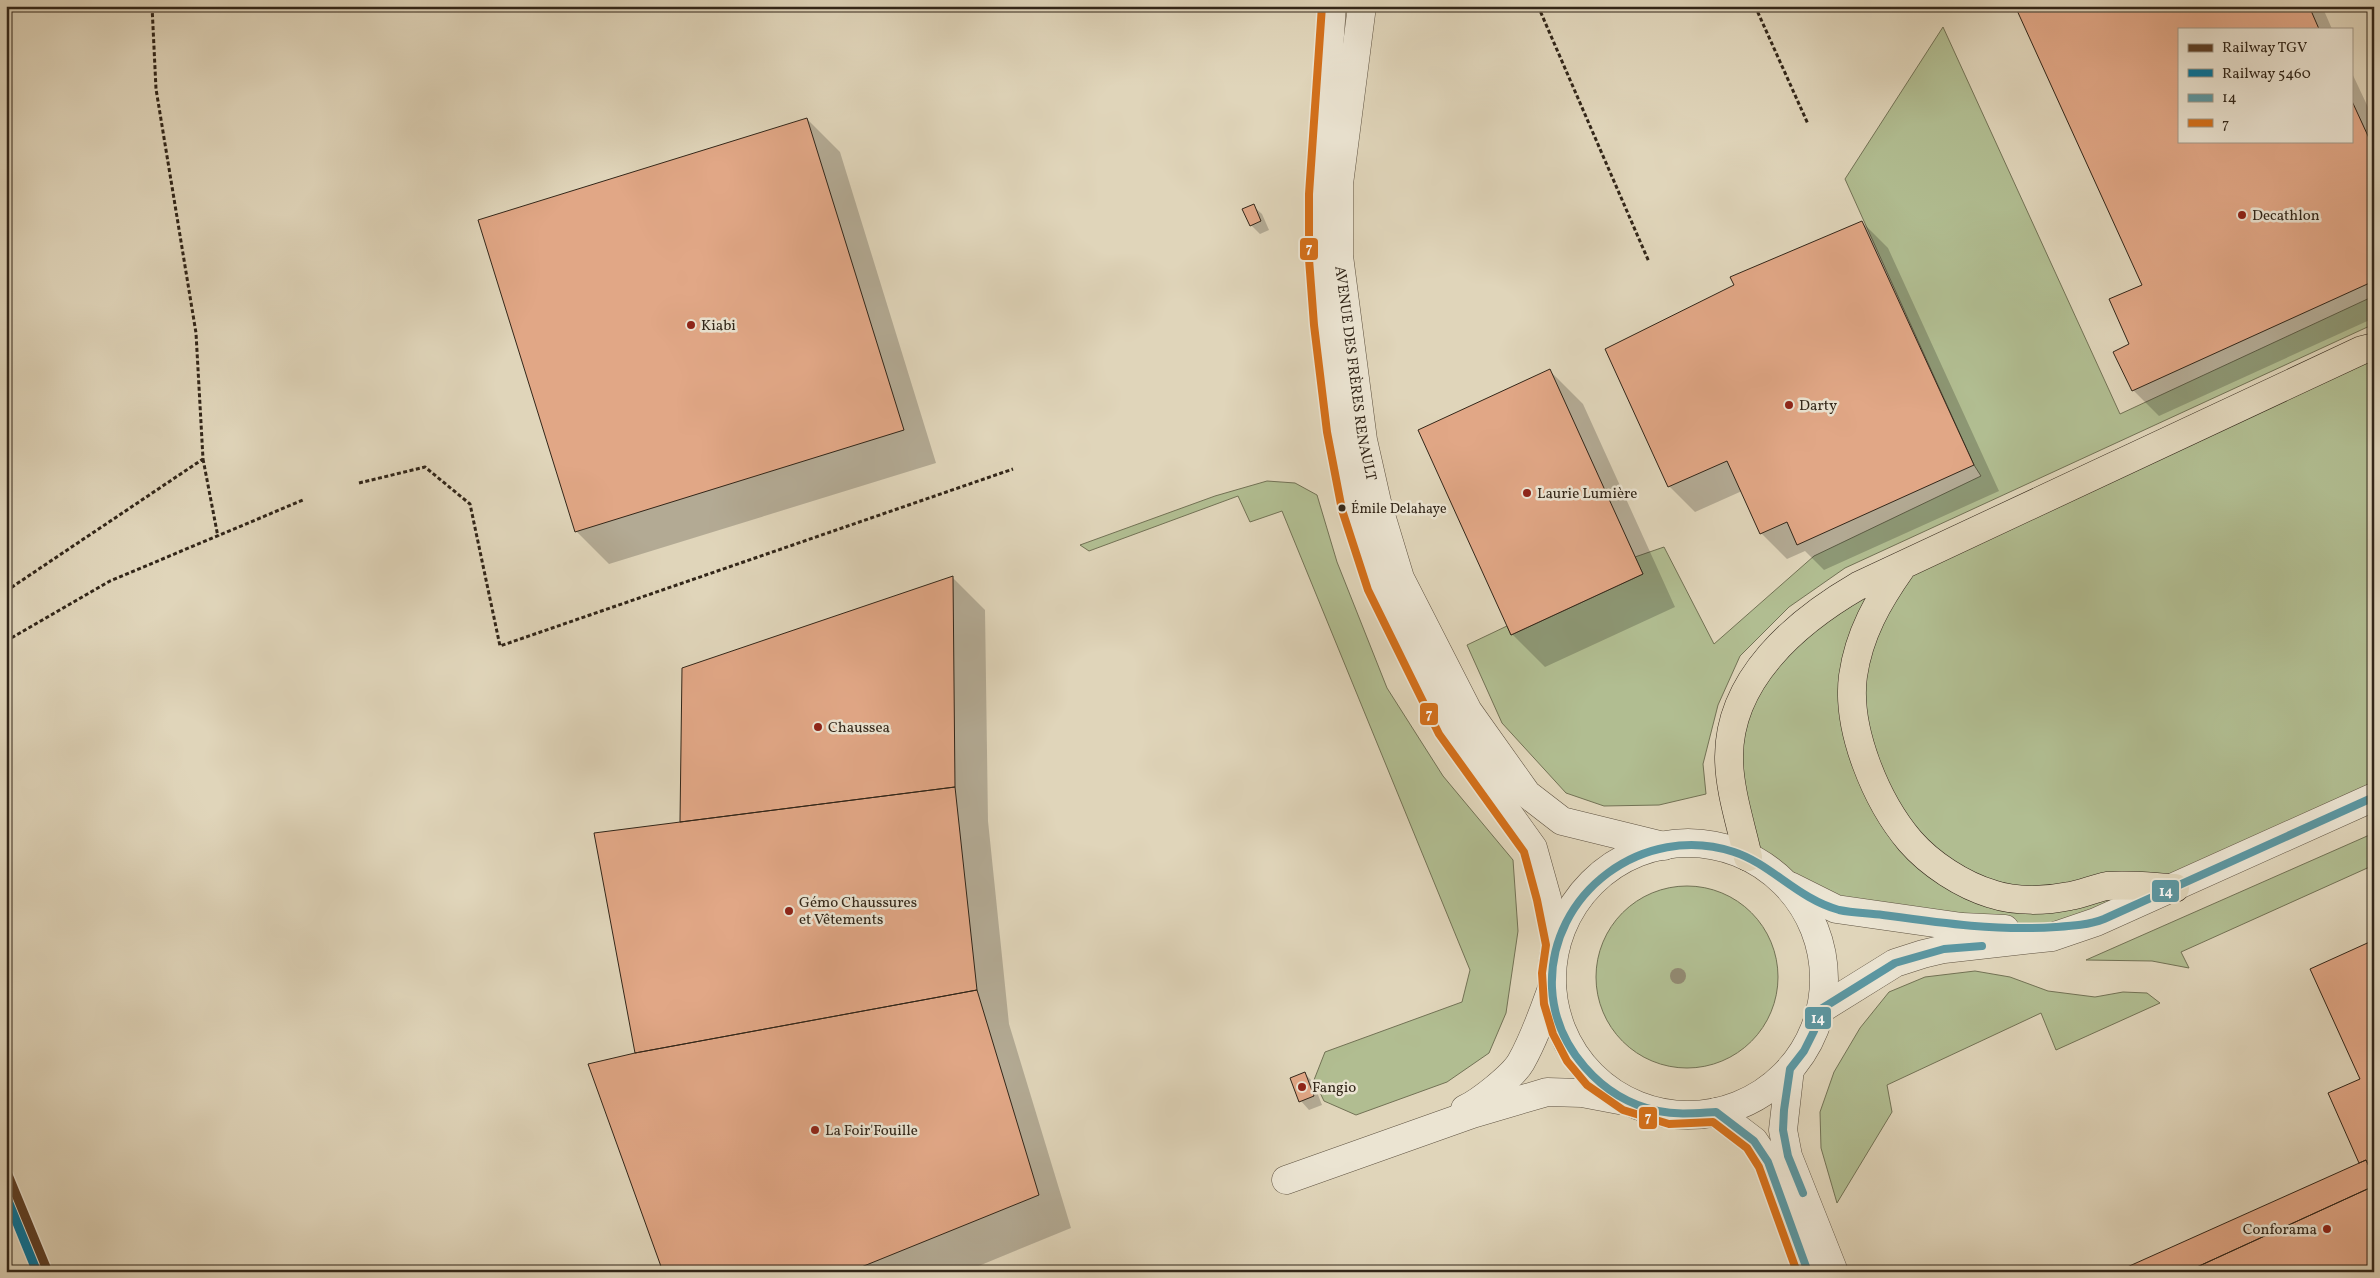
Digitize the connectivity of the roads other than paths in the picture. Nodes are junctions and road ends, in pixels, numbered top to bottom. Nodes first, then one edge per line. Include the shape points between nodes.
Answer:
1 (1332, 6) edge
2 (1362, 6) edge
3 (2374, 348) edge
4 (1902, 566) junction
5 (2374, 797) edge
6 (1664, 846) junction
7 (1748, 857) junction
8 (1784, 884) junction
9 (2175, 888) junction
10 (2096, 922) junction
11 (1556, 946) junction
12 (1552, 988) junction
13 (1821, 1009) junction
14 (1790, 1069) junction
15 (1628, 1101) junction
16 (1716, 1112) junction
17 (1398, 1141) junction
18 (1286, 1180) dead end
19 (1808, 1272) edge
20 (1834, 1272) edge

1 - 11 street, AVENUE DES FRÈRES RENAULT via 1319,258 1337,431 1352,508 1377,586 1448,729 1533,848 1548,898
2 - 6 street, AVENUE DES FRÈRES RENAULT via 1339,184 1339,256 1363,440 1376,502 1400,578 1468,711 1527,794 1562,821
3 - 4 highway via 2362,350
4 - 7 highway via 1824,605 1796,629 1753,678 1738,706 1731,730 1730,767
4 - 9 highway via 1876,604 1860,643 1853,677 1853,704 1867,765 1888,811 1910,841 1937,866 1992,895 2024,900 2070,896 2106,886
5 - 9 street
6 - 7 street via 1707,845
6 - 11 street via 1624,859 1601,875 1573,907
7 - 8 street
8 - 10 street via 1836,909 1962,927 2011,930
8 - 13 street via 1811,920 1821,949 1824,979
9 - 10 street
10 - 13 street via 2052,938 1923,954 1895,963
11 - 12 street
12 - 15 street via 1557,1016 1575,1055 1593,1077
12 - 17 street via 1520,1064 1479,1103
13 - 14 street via 1804,1051
14 - 16 street via 1749,1101
14 - 20 street via 1783,1130 1788,1156
15 - 16 street via 1671,1114
15 - 17 street via 1582,1093 1547,1092 1472,1114
16 - 19 street via 1754,1141 1768,1162
17 - 18 street

